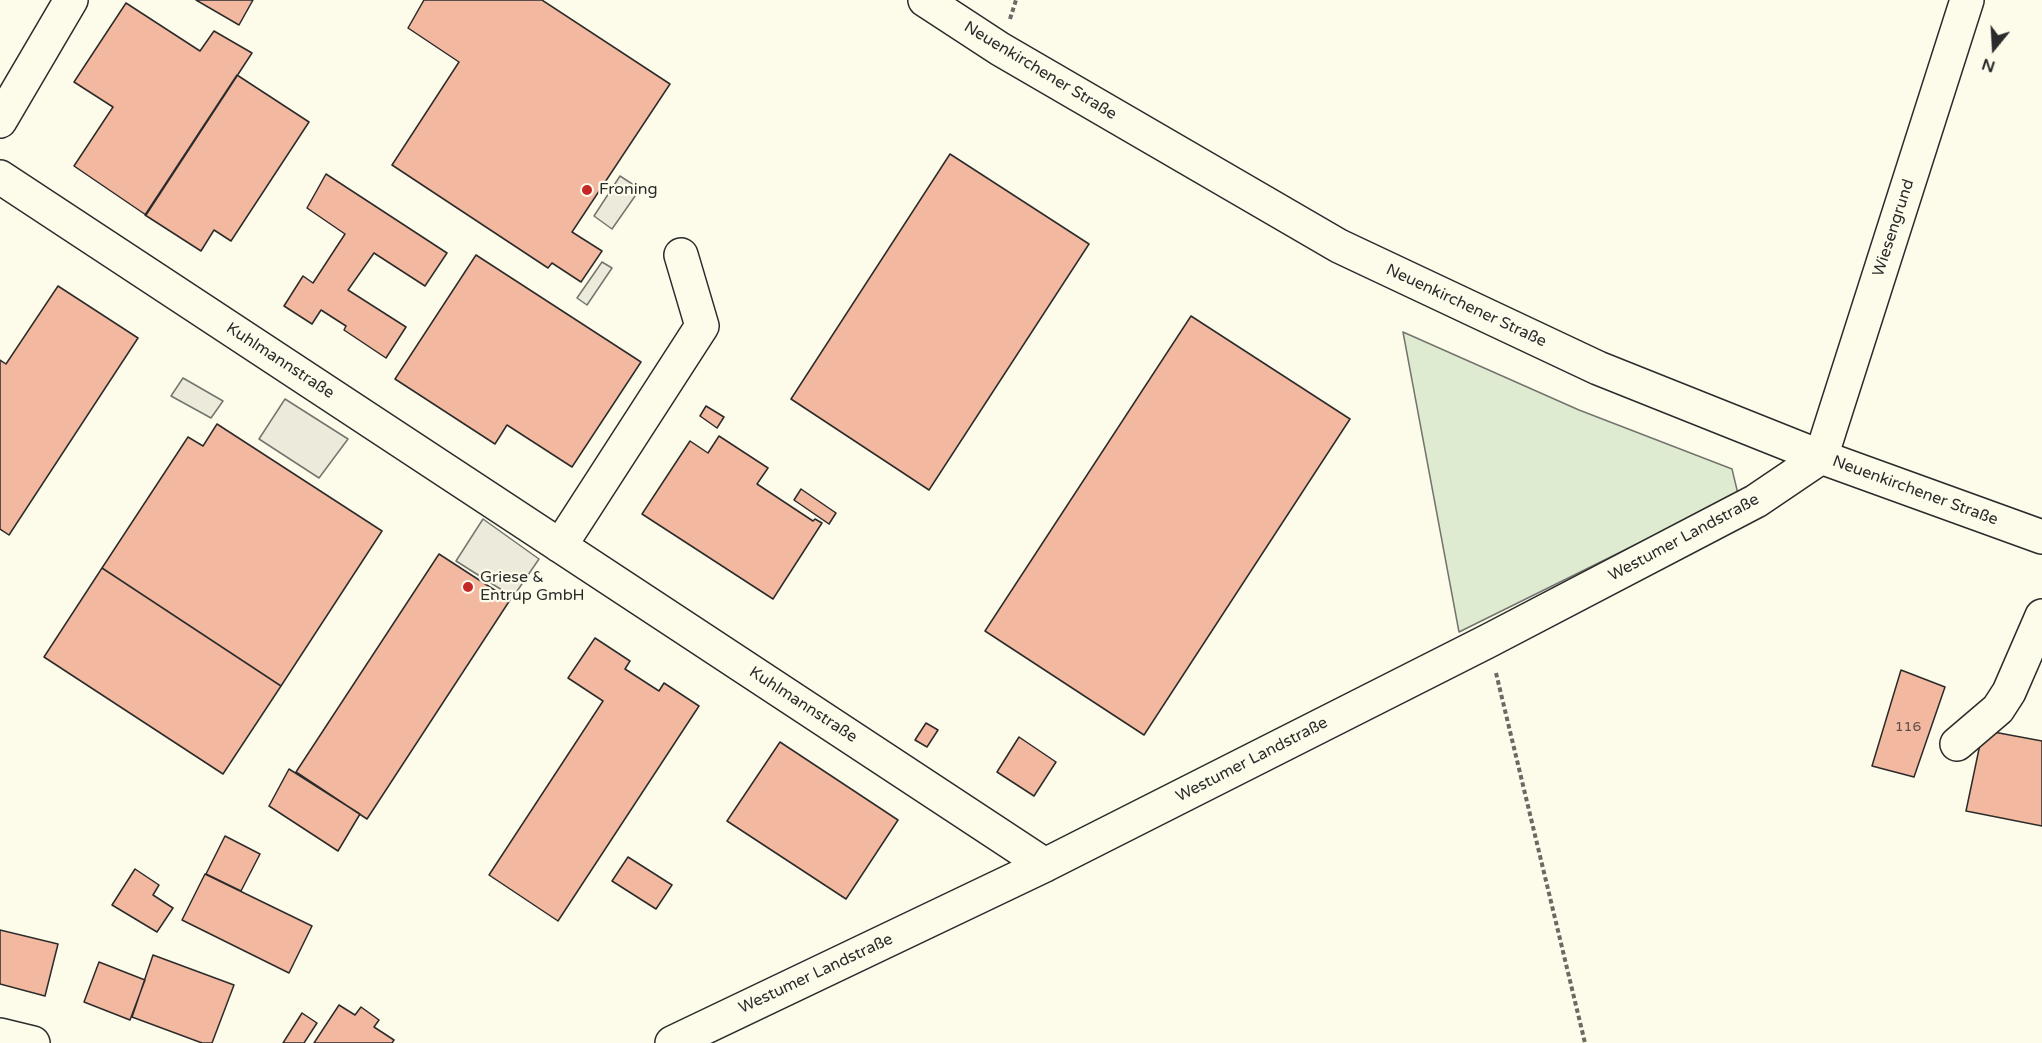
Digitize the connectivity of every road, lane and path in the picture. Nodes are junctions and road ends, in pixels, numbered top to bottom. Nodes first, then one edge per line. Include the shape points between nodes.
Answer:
1 (71, 0) edge
2 (925, 0) edge
3 (1967, 0) edge
4 (0, 121) edge
5 (0, 177) edge
6 (681, 255) dead end
7 (1821, 457) junction
8 (2042, 537) edge
9 (560, 546) junction
10 (2042, 616) edge
11 (1488, 641) junction
12 (1957, 744) dead end
13 (1045, 865) junction
14 (672, 1043) edge
15 (1586, 1043) edge

1 - 4 street
2 - 7 street, Neuenkirchener Straße via 1000,49 1339,246 1598,368
3 - 7 street, Wiesengrund
5 - 9 street, Kuhlmannstraße
6 - 9 street via 702,326
7 - 8 street, Neuenkirchener Straße
7 - 11 street, Westumer Landstraße via 1756,501
9 - 13 street, Kuhlmannstraße
10 - 12 street via 2010,692 1998,709
11 - 13 street, Westumer Landstraße
11 - 15 path
13 - 14 street, Westumer Landstraße

